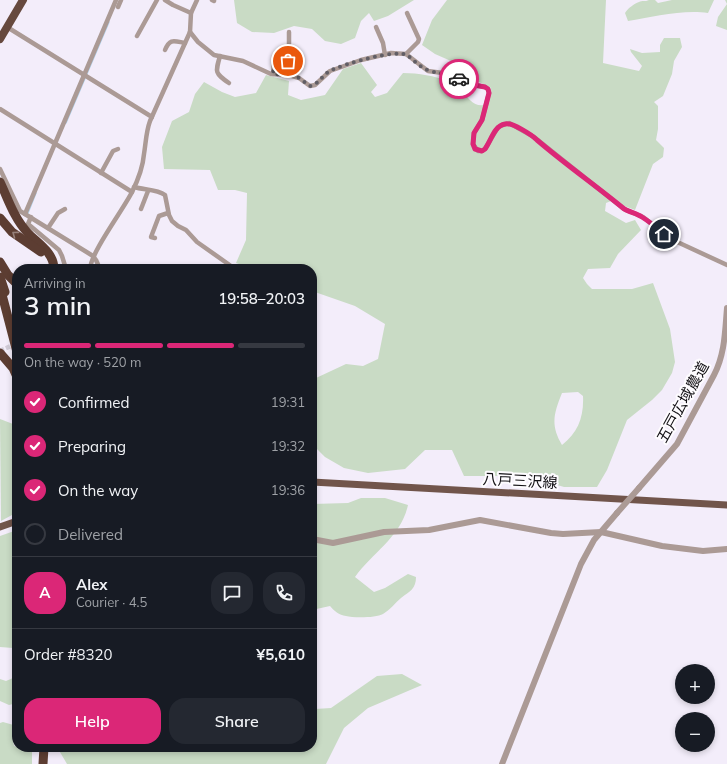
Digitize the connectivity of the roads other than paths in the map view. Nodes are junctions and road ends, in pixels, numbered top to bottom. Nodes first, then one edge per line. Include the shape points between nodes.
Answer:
1 (23, 0) edge
2 (116, 0) edge
3 (121, 0) edge
4 (157, 0) edge
5 (165, 0) edge
6 (197, 0) edge
7 (118, 7) dead end
8 (191, 13) junction
9 (407, 13) dead end
10 (7, 27) junction
11 (376, 27) dead end
12 (190, 32) junction
13 (289, 32) dead end
14 (137, 36) dead end
15 (0, 39) edge
16 (185, 43) junction
17 (165, 50) dead end
18 (406, 54) junction
19 (385, 55) junction
20 (220, 56) junction
21 (85, 74) junction
22 (273, 74) junction
23 (229, 83) dead end
24 (0, 109) edge
25 (152, 117) junction
26 (55, 145) junction
27 (118, 148) dead end
28 (0, 170) edge
29 (101, 174) junction
30 (0, 182) edge
31 (133, 190) junction
32 (148, 191) junction
33 (65, 209) dead end
34 (141, 209) dead end
35 (168, 213) junction
36 (25, 214) junction
37 (0, 218) edge
38 (31, 218) junction
39 (48, 228) junction
40 (155, 238) dead end
41 (93, 256) junction
42 (0, 262) edge
43 (48, 264) edge
44 (53, 264) edge
45 (64, 264) edge
46 (91, 264) edge
47 (98, 264) edge
48 (228, 264) edge
49 (727, 266) edge
50 (0, 276) edge
51 (12, 279) edge
52 (0, 287) edge
53 (727, 308) edge
54 (12, 319) edge
55 (12, 333) edge
56 (0, 353) edge
57 (12, 368) edge
58 (317, 482) edge
59 (727, 505) edge
60 (12, 523) edge
61 (0, 527) edge
62 (601, 532) junction
63 (317, 540) edge
64 (727, 548) edge
65 (44, 752) edge
66 (43, 764) edge
67 (502, 764) edge

1 - 10 highway
2 - 21 street
3 - 7 street
4 - 14 street
5 - 8 street
6 - 8 street
8 - 12 street
9 - 18 street via 419,39
10 - 15 highway
10 - 21 street
11 - 19 street via 383,42
12 - 16 street
12 - 20 street via 208,51
13 - 22 street via 288,61 274,64
16 - 17 street via 171,42
16 - 25 street
18 - 19 street
18 - 49 street via 428,70 450,74 469,84 488,89 482,120 474,133 473,144 478,151 485,149 498,127 509,123 534,137 624,209 643,218 673,240
19 - 22 street via 330,70 310,86 299,78
20 - 22 street via 243,60
20 - 23 street via 216,70 218,75
21 - 25 street
21 - 26 street
24 - 26 street
25 - 31 street via 145,135 144,154
26 - 29 street
26 - 36 street
27 - 29 street
28 - 36 street via 20,211
29 - 31 street
30 - 44 highway via 19,222 46,250
31 - 32 street
31 - 41 street
32 - 34 street
32 - 35 street via 165,195
33 - 39 street via 58,213
35 - 40 street via 158,216 151,237
35 - 48 street via 172,221
36 - 38 street
43 -> 37 highway via 42,254 12,232
38 - 39 street
38 - 45 street via 28,224 59,250
39 - 41 street
41 - 46 street
41 - 47 street
42 - 51 highway
50 - 54 highway
52 - 55 highway
53 - 62 street, 五戸広域農道, bridge via 723,349 716,371 677,444
56 - 57 highway
58 - 59 main road, 八戸三沢線
60 - 61 main road
62 - 63 street via 550,533 480,520 429,530 384,532 333,542
62 - 64 street via 662,546 703,551
62 - 67 street, 五戸広域農道 via 581,564
65 - 66 highway

